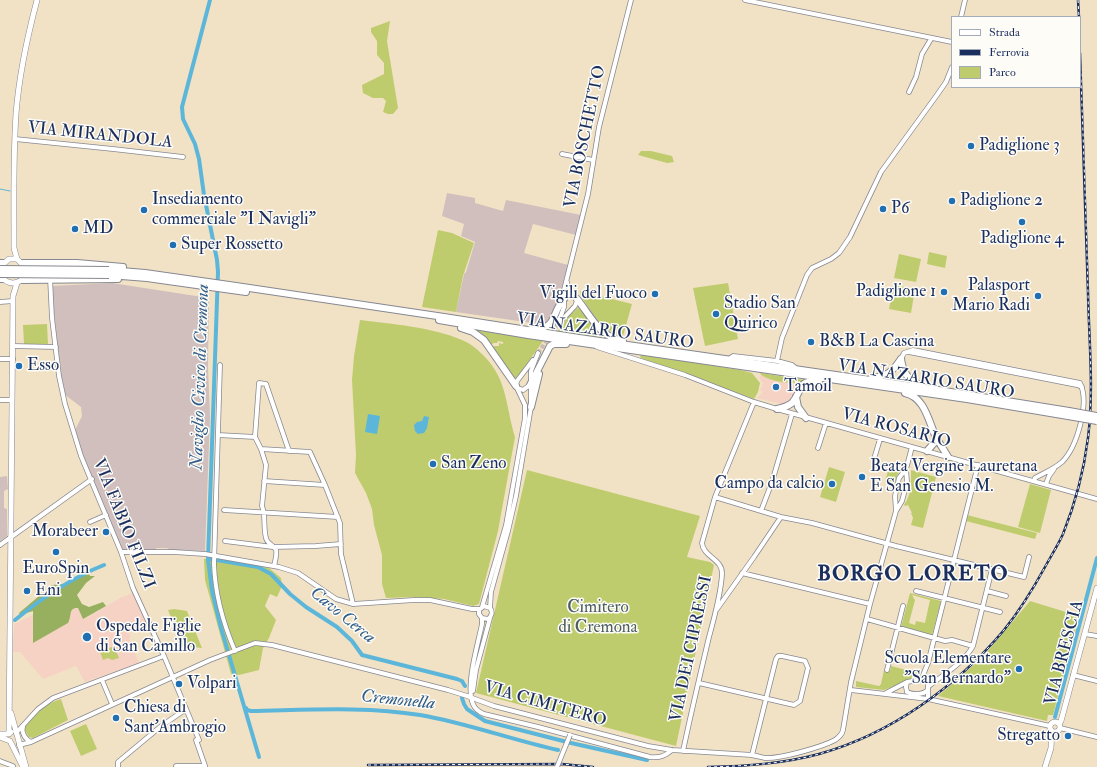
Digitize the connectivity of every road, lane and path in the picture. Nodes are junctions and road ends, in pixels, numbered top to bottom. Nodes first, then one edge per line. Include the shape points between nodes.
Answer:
1 (36, 0) edge
2 (631, 0) edge
3 (745, 0) edge
4 (965, 0) edge
5 (961, 16) edge
6 (931, 39) junction
7 (951, 42) edge
8 (951, 70) edge
9 (909, 92) dead end
10 (15, 140) junction
11 (562, 154) dead end
12 (182, 158) dead end
13 (593, 160) junction
14 (14, 248) junction
15 (9, 259) junction
16 (17, 259) junction
17 (23, 264) junction
18 (49, 264) junction
19 (1, 265) edge
20 (109, 272) junction
21 (145, 273) junction
22 (3, 279) edge
23 (567, 279) junction
24 (50, 280) junction
25 (168, 280) junction
26 (20, 281) junction
27 (214, 285) junction
28 (575, 297) junction
29 (564, 298) junction
30 (13, 299) junction
31 (0, 302) edge
32 (429, 318) junction
33 (523, 330) junction
34 (591, 345) junction
35 (13, 346) junction
36 (631, 346) junction
37 (56, 347) junction
38 (0, 359) edge
39 (13, 359) junction
40 (901, 359) junction
41 (728, 360) junction
42 (777, 361) junction
43 (220, 365) dead end
44 (541, 366) junction
45 (797, 369) junction
46 (863, 379) junction
47 (835, 380) junction
48 (823, 381) junction
49 (845, 384) junction
50 (530, 385) junction
51 (516, 386) junction
52 (926, 388) junction
53 (796, 395) junction
54 (0, 400) edge
55 (12, 400) junction
56 (754, 402) junction
57 (531, 407) junction
58 (778, 409) junction
59 (1069, 413) junction
60 (792, 414) junction
61 (1097, 416) edge
62 (806, 418) junction
63 (1097, 421) edge
64 (826, 424) junction
65 (218, 435) junction
66 (936, 436) junction
67 (255, 437) junction
68 (880, 439) junction
69 (912, 447) junction
70 (818, 448) dead end
71 (261, 449) junction
72 (289, 450) junction
73 (927, 451) junction
74 (948, 457) junction
75 (874, 459) dead end
76 (978, 465) junction
77 (1056, 466) junction
78 (906, 469) junction
79 (900, 476) junction
80 (907, 478) junction
81 (92, 479) junction
82 (264, 481) junction
83 (1034, 481) junction
84 (1046, 484) junction
85 (325, 485) junction
86 (715, 497) junction
87 (895, 499) junction
88 (1097, 499) edge
89 (903, 500) junction
90 (224, 510) dead end
91 (761, 511) junction
92 (896, 511) junction
93 (264, 512) junction
94 (106, 515) junction
95 (338, 517) junction
96 (781, 517) junction
97 (90, 522) dead end
98 (11, 537) junction
99 (225, 541) dead end
100 (341, 544) junction
101 (886, 544) junction
102 (0, 545) edge
103 (273, 547) junction
104 (121, 552) junction
105 (214, 555) junction
106 (1029, 557) dead end
107 (953, 561) junction
108 (274, 566) junction
109 (992, 569) junction
110 (742, 573) junction
111 (1097, 588) edge
112 (916, 591) dead end
113 (987, 591) junction
114 (1006, 596) dead end
115 (944, 598) junction
116 (353, 604) junction
117 (870, 604) junction
118 (904, 606) dead end
119 (481, 608) junction
120 (490, 608) junction
121 (983, 608) junction
122 (472, 609) junction
123 (716, 611) junction
124 (1000, 612) dead end
125 (480, 617) junction
126 (490, 618) junction
127 (867, 619) junction
128 (898, 627) junction
129 (1085, 634) junction
130 (1097, 636) edge
131 (934, 638) junction
132 (973, 646) junction
133 (234, 651) junction
134 (164, 656) junction
135 (887, 670) dead end
136 (925, 673) junction
137 (1073, 675) junction
138 (173, 676) junction
139 (102, 680) junction
140 (921, 680) junction
141 (1097, 681) edge
142 (907, 682) junction
143 (699, 683) junction
144 (928, 686) junction
145 (851, 690) junction
146 (884, 693) junction
147 (911, 694) junction
148 (471, 698) junction
149 (766, 698) junction
150 (928, 699) junction
151 (112, 704) junction
152 (10, 706) junction
153 (186, 709) junction
154 (8, 720) junction
155 (14, 725) junction
156 (22, 726) junction
157 (1059, 726) junction
158 (1051, 728) junction
159 (16, 733) junction
160 (9, 734) junction
161 (0, 735) edge
162 (570, 735) junction
163 (1097, 737) edge
164 (19, 742) junction
165 (31, 742) junction
166 (11, 743) junction
167 (672, 750) junction
168 (682, 751) junction
169 (752, 755) junction
170 (0, 761) edge
171 (12, 766) dead end
172 (176, 766) edge
173 (205, 766) edge
174 (24, 767) edge
175 (118, 767) edge
176 (557, 767) edge
177 (1045, 767) edge

1 - 10 main road via 22,68
2 - 13 street, VIA BOSCHETTO
3 - 6 street
4 - 5 street
6 - 7 street
6 - 9 street via 922,54
8 - 42 street via 942,88 881,172 850,237 839,253 812,268 807,275 782,338
10 - 12 street, VIA MIRANDOLA
10 - 14 main road
11 - 13 street
13 - 23 street, VIA BOSCHETTO via 588,194
14 - 15 main road
14 - 16 main road
15 - 16 main road
15 - 19 main road
16 - 17 main road
17 - 18 highway
17 - 26 main road via 26,270
18 - 21 highway via 113,266
18 - 24 street, VIA FABIO FILZI
19 - 20 highway, bridge
19 - 22 main road via 0,273
20 - 21 highway, VIA NAZARIO SAURO
20 - 22 highway, bridge
20 - 25 highway, VIA NAZARIO SAURO
21 - 27 highway, VIA NAZARIO SAURO
22 - 26 main road
22 - 30 main road
23 - 28 street via 567,284
23 - 29 street, VIA BOSCHETTO
24 - 25 highway
24 - 26 highway
24 - 37 street, VIA FABIO FILZI
25 - 27 highway, VIA NAZARIO SAURO
26 - 30 main road
27 - 32 highway, VIA NAZARIO SAURO
27 - 33 highway, VIA NAZARIO SAURO via 236,286
28 - 29 street
28 - 29 street, VIA BOSCHETTO via 575,306 558,324 564,309
28 - 36 highway via 605,334 628,342
29 - 33 highway via 548,326
30 - 31 street
30 - 35 main road
32 - 34 highway, VIA NAZARIO SAURO
32 - 51 highway via 468,329 478,335
33 - 36 highway, VIA NAZARIO SAURO
34 - 44 highway via 550,346
34 - 47 highway, VIA NAZARIO SAURO
34 - 56 street, VIA ROSARIO via 685,375
35 - 37 street
35 - 39 main road
36 - 41 highway, VIA NAZARIO SAURO
37 - 81 street, VIA FABIO FILZI via 65,404 81,456
38 - 39 street
39 - 55 main road
40 - 46 highway via 891,372 884,376
40 - 52 highway via 906,376
40 - 77 street via 907,351 1082,388 1084,392 1081,415 1075,440 1068,454
41 - 42 street via 733,356
41 - 45 highway, VIA NAZARIO SAURO
42 - 45 street
43 - 65 street
44 - 50 highway
44 - 57 highway
45 - 46 highway, VIA NAZARIO SAURO
46 - 52 highway, VIA NAZARIO SAURO
47 - 48 highway
47 - 49 highway
47 - 59 highway, VIA NAZARIO SAURO
48 - 49 highway
48 - 53 highway via 805,383
49 - 66 highway via 912,395 920,402
50 - 51 street via 523,390
50 - 51 street via 530,371 538,353
50 - 57 street
51 - 119 street via 525,405 525,418 506,525
52 - 59 highway, VIA NAZARIO SAURO
53 - 58 highway via 791,404
53 - 62 highway via 798,407
54 - 55 street
55 - 98 main road
56 - 58 street, VIA ROSARIO
56 - 86 street, VIA DEI CIPRESSI
57 - 120 street via 516,496 491,592
58 - 60 street, VIA ROSARIO
59 - 61 highway, VIA NAZARIO SAURO, bridge
59 - 63 highway, VIA NAZARIO SAURO, bridge
60 - 62 street, VIA ROSARIO
60 - 91 street
62 - 64 street, VIA ROSARIO
64 - 68 street, VIA ROSARIO
64 - 70 street, VIA ROSARIO
65 - 67 street
65 - 105 street
66 - 73 highway via 935,442
66 - 74 highway
67 - 71 street
67 - 72 street via 259,383 266,384
68 - 69 street, VIA ROSARIO
68 - 75 street
69 - 73 street, VIA ROSARIO
69 - 78 street
71 - 72 street
71 - 82 street via 266,465
72 - 85 street via 310,452
73 - 74 street, VIA ROSARIO
74 - 76 street, VIA ROSARIO
76 - 83 street, VIA ROSARIO
76 - 107 street
77 - 83 street
77 - 84 street
78 - 79 street
78 - 80 street
79 - 80 street
79 - 87 street
80 - 89 street
81 - 94 street, VIA FABIO FILZI
81 - 98 street
82 - 85 street
82 - 93 street
83 - 84 street, VIA ROSARIO
84 - 88 street, VIA ROSARIO
85 - 95 street
86 - 91 street
86 - 123 street, VIA DEI CIPRESSI via 702,544 706,553 720,564 722,570
87 - 89 street via 898,502
87 - 92 street
89 - 92 street
90 - 93 street
91 - 96 street
92 - 101 street, VIA CIMITERO
93 - 95 street
93 - 103 street via 266,539
94 - 97 street
94 - 104 street, VIA FABIO FILZI
95 - 100 street
96 - 101 street
96 - 110 street
98 - 102 street
98 - 152 main road
99 - 103 street
100 - 103 street
100 - 116 street
101 - 107 street
101 - 117 street, VIA CIMITERO
103 - 108 street via 276,551
104 - 105 street
104 - 134 street, VIA FABIO FILZI via 133,588
105 - 108 street
105 - 133 street via 217,597
106 - 109 street via 1024,578
107 - 109 street
107 - 115 street
108 - 116 street via 298,573 336,599
109 - 113 street
110 - 117 street
110 - 123 street
111 - 129 main road, VIA BRESCIA
112 - 115 street
113 - 114 street
113 - 121 street
115 - 121 street
115 - 131 street
116 - 122 street via 430,600
117 - 127 street, VIA CIMITERO
118 - 128 street
119 - 120 street
119 - 122 street
119 - 125 street
120 - 126 street
121 - 124 street
121 - 132 street
122 - 125 street
123 - 143 street, VIA DEI CIPRESSI
125 - 126 street
125 - 148 street via 482,624 471,672
126 - 148 street
127 - 128 street
127 - 145 street, VIA CIMITERO
128 - 131 street
128 - 135 street
129 - 130 street
129 - 137 main road, VIA BRESCIA
131 - 132 street
131 - 136 street
132 - 144 street via 953,667
133 - 138 street
133 - 148 street via 255,644 272,645
134 - 138 street, VIA FABIO FILZI
134 - 139 street
136 - 140 street
136 - 144 street
137 - 141 street
137 - 157 main road, VIA BRESCIA
138 - 151 street
138 - 153 street, VIA FABIO FILZI
139 - 151 street
139 - 156 street via 53,698
140 - 142 street
140 - 144 street
142 - 146 street
142 - 147 street via 906,689
143 - 149 street
143 - 168 street, VIA DEI CIPRESSI
144 - 147 street via 924,693
144 - 150 street
145 - 146 street
145 - 169 street, VIA CIMITERO via 842,735 836,739 780,757 765,758
146 - 147 street
146 - 150 street
148 - 162 street, VIA CIMITERO via 474,708 484,714
148 - 167 street, VIA CIMITERO via 508,710
149 - 149 street via 778,656 805,661 808,668 798,704
149 - 169 street
150 - 158 street
151 - 165 street
152 - 154 main road
152 - 155 main road
153 - 173 street, VIA FABIO FILZI via 199,740 196,740
153 - 175 street via 118,762
154 - 160 main road
154 - 161 main road
155 - 156 street
155 - 159 main road
156 - 159 street
156 - 165 street via 27,740
157 - 158 main road via 1056,732
157 - 158 main road via 1053,722
157 - 163 street
158 - 177 main road, VIA BRESCIA via 1051,748
159 - 160 main road
159 - 164 main road
160 - 161 main road
160 - 166 main road
161 - 166 main road
162 - 167 street, VIA CIMITERO via 650,757 665,756
162 - 176 street, VIA CIMITERO, bridge
164 - 165 street
164 - 166 main road
164 - 174 main road
166 - 174 main road
167 - 168 street, VIA CIMITERO
168 - 169 street, VIA CIMITERO
170 - 171 street
172 - 173 street

